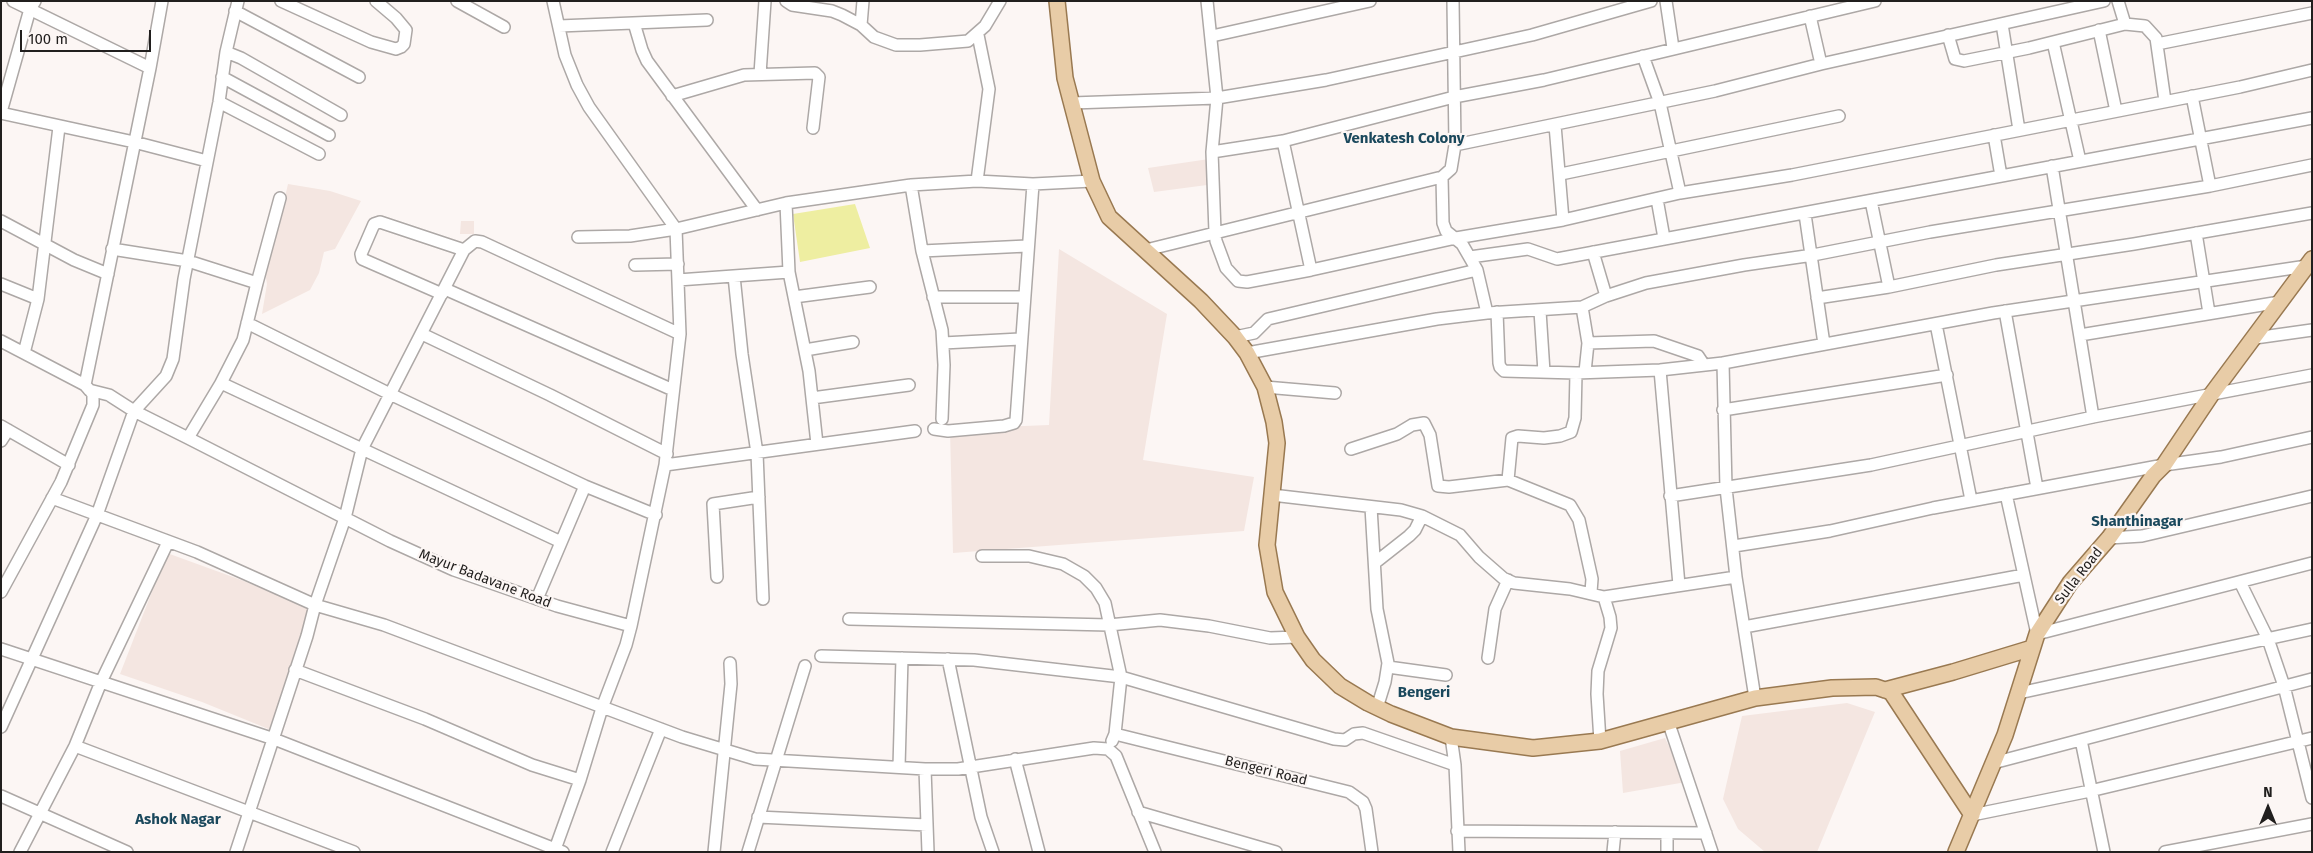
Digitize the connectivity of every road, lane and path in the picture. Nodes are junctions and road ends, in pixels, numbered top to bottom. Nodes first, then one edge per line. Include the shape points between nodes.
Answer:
1 (13, 1) edge
2 (162, 1) edge
3 (281, 1) edge
4 (376, 1) edge
5 (457, 1) edge
6 (553, 1) edge
7 (765, 1) edge
8 (786, 1) edge
9 (863, 1) edge
10 (1000, 1) edge
11 (1057, 1) edge
12 (1208, 1) edge
13 (1370, 1) edge
14 (1453, 1) edge
15 (1651, 1) edge
16 (1666, 1) edge
17 (1875, 1) edge
18 (2104, 1) edge
19 (2118, 1) edge
20 (32, 5) edge
21 (237, 6) edge
22 (2312, 13) edge
23 (1810, 16) junction
24 (706, 20) dead end
25 (634, 23) junction
26 (2002, 24) junction
27 (2125, 24) junction
28 (861, 25) junction
29 (558, 26) junction
30 (504, 27) dead end
31 (2099, 30) junction
32 (978, 34) junction
33 (1948, 35) junction
34 (1212, 36) junction
35 (2053, 42) junction
36 (2157, 44) junction
37 (1673, 48) junction
38 (1455, 50) junction
39 (226, 52) junction
40 (2005, 53) junction
41 (1644, 56) junction
42 (1821, 64) junction
43 (150, 68) junction
44 (2312, 70) edge
45 (760, 74) junction
46 (222, 77) junction
47 (359, 77) dead end
48 (672, 96) junction
49 (2192, 96) junction
50 (1454, 97) junction
51 (1218, 98) junction
52 (2165, 101) junction
53 (218, 102) junction
54 (1072, 103) junction
55 (1660, 103) junction
56 (2116, 111) junction
57 (1, 113) edge
58 (341, 115) dead end
59 (1839, 116) dead end
60 (2312, 118) edge
61 (2069, 120) junction
62 (1555, 125) junction
63 (59, 127) junction
64 (813, 128) dead end
65 (2019, 130) junction
66 (329, 135) dead end
67 (1994, 135) junction
68 (2201, 140) junction
69 (1283, 141) junction
70 (134, 142) junction
71 (1455, 145) junction
72 (1672, 150) junction
73 (1212, 152) junction
74 (319, 154) dead end
75 (207, 162) junction
76 (2080, 162) junction
77 (2312, 165) edge
78 (2052, 166) junction
79 (1560, 174) junction
80 (2001, 176) junction
81 (1442, 177) junction
82 (977, 180) junction
83 (1092, 181) junction
84 (1033, 184) junction
85 (911, 186) junction
86 (2210, 186) junction
87 (1680, 193) junction
88 (280, 198) dead end
89 (1657, 199) junction
90 (1871, 201) junction
91 (786, 203) junction
92 (756, 210) junction
93 (1298, 211) junction
94 (2058, 211) junction
95 (2312, 213) edge
96 (1806, 214) junction
97 (1, 220) edge
98 (1563, 220) junction
99 (676, 229) junction
100 (1215, 232) junction
101 (2196, 233) junction
102 (578, 237) dead end
103 (1456, 238) junction
104 (1664, 238) junction
105 (1881, 242) junction
106 (46, 244) junction
107 (1027, 246) junction
108 (112, 249) junction
109 (464, 250) junction
110 (1146, 250) junction
111 (922, 251) junction
112 (1593, 252) junction
113 (2065, 254) junction
114 (1813, 255) junction
115 (1470, 256) junction
116 (188, 261) junction
117 (2309, 262) edge
118 (635, 264) dead end
119 (675, 264) junction
120 (1311, 270) junction
121 (1477, 270) junction
122 (789, 272) junction
123 (108, 274) junction
124 (734, 276) junction
125 (678, 280) junction
126 (2205, 281) junction
127 (257, 283) junction
128 (1, 284) edge
129 (870, 287) dead end
130 (1889, 287) junction
131 (443, 291) junction
132 (1606, 296) junction
133 (794, 297) junction
134 (933, 297) junction
135 (1023, 297) junction
136 (1817, 298) junction
137 (38, 299) junction
138 (2074, 301) junction
139 (2280, 302) junction
140 (1582, 307) junction
141 (679, 310) junction
142 (1540, 310) junction
143 (2005, 311) junction
144 (1492, 313) junction
145 (2209, 313) junction
146 (247, 323) junction
147 (1936, 324) junction
148 (2312, 330) edge
149 (422, 334) junction
150 (680, 334) junction
151 (2080, 335) junction
152 (1235, 337) junction
153 (2254, 338) junction
154 (1020, 339) junction
155 (1, 341) edge
156 (853, 342) dead end
157 (943, 343) junction
158 (1588, 343) junction
159 (1824, 344) junction
160 (805, 350) junction
161 (1247, 353) junction
162 (24, 354) junction
163 (1723, 362) junction
164 (1704, 365) junction
165 (1660, 370) junction
166 (1544, 372) junction
167 (1581, 372) junction
168 (1947, 375) junction
169 (2312, 375) edge
170 (221, 383) junction
171 (908, 385) dead end
172 (1265, 386) junction
173 (87, 387) junction
174 (673, 390) junction
175 (1335, 393) dead end
176 (390, 394) junction
177 (2211, 394) junction
178 (812, 398) junction
179 (1723, 410) junction
180 (134, 411) junction
181 (2093, 417) junction
182 (942, 419) dead end
183 (5, 428) edge
184 (934, 429) dead end
185 (915, 431) dead end
186 (2025, 431) junction
187 (2312, 437) edge
188 (188, 438) junction
189 (1, 441) edge
190 (817, 444) junction
191 (1960, 445) junction
192 (362, 449) junction
193 (1351, 449) dead end
194 (757, 453) junction
195 (666, 459) junction
196 (2164, 464) junction
197 (69, 465) junction
198 (1508, 480) junction
199 (585, 486) junction
200 (1726, 488) junction
201 (2037, 488) junction
202 (2006, 494) junction
203 (1272, 495) junction
204 (1670, 496) junction
205 (2312, 496) edge
206 (759, 497) junction
207 (52, 498) junction
208 (1972, 500) junction
209 (1371, 507) junction
210 (97, 515) junction
211 (656, 515) junction
212 (1422, 516) junction
213 (345, 518) junction
214 (2109, 538) junction
215 (168, 542) junction
216 (561, 542) junction
217 (1734, 546) junction
218 (982, 556) dead end
219 (1376, 562) junction
220 (2312, 563) edge
221 (2024, 576) junction
222 (717, 577) dead end
223 (1736, 577) junction
224 (1508, 580) junction
225 (2240, 582) junction
226 (1680, 584) junction
227 (1, 592) edge
228 (1591, 592) junction
229 (1604, 597) junction
230 (537, 599) junction
231 (763, 599) dead end
232 (315, 605) junction
233 (849, 619) dead end
234 (1109, 624) junction
235 (630, 626) junction
236 (1744, 627) junction
237 (2312, 629) edge
238 (1296, 637) junction
239 (2268, 639) junction
240 (2034, 641) junction
241 (1, 649) edge
242 (821, 656) dead end
243 (902, 658) junction
244 (1488, 658) dead end
245 (948, 659) junction
246 (32, 660) junction
247 (730, 663) dead end
248 (805, 666) dead end
249 (1388, 668) junction
250 (295, 670) junction
251 (1446, 675) dead end
252 (1121, 677) junction
253 (2312, 679) edge
254 (101, 682) junction
255 (2284, 686) junction
256 (1885, 690) junction
257 (2019, 693) junction
258 (1755, 698) junction
259 (602, 708) junction
260 (1377, 708) junction
261 (1668, 721) junction
262 (1, 727) edge
263 (661, 729) junction
264 (1115, 734) junction
265 (1451, 737) junction
266 (2312, 738) edge
267 (274, 739) junction
268 (2081, 740) junction
269 (1600, 741) junction
270 (2299, 741) junction
271 (75, 746) junction
272 (1108, 749) junction
273 (725, 750) junction
274 (1015, 759) junction
275 (775, 760) junction
276 (1992, 764) junction
277 (1455, 765) junction
278 (972, 766) junction
279 (899, 767) junction
280 (925, 768) junction
281 (580, 780) junction
282 (2090, 791) junction
283 (1, 796) edge
284 (2312, 798) edge
285 (250, 811) junction
286 (40, 812) junction
287 (1138, 812) junction
288 (1972, 815) junction
289 (758, 817) junction
290 (2312, 824) edge
291 (927, 825) junction
292 (1458, 830) junction
293 (1615, 832) junction
294 (1706, 833) junction
295 (1667, 834) junction
296 (557, 851) edge
297 (20, 852) edge
298 (127, 852) edge
299 (236, 852) edge
300 (354, 852) edge
301 (612, 852) edge
302 (714, 852) edge
303 (748, 852) edge
304 (928, 852) edge
305 (993, 852) edge
306 (1038, 852) edge
307 (1154, 852) edge
308 (1276, 852) edge
309 (1372, 852) edge
310 (1459, 852) edge
311 (1613, 852) edge
312 (1667, 852) edge
313 (1712, 852) edge
314 (1956, 852) edge
315 (2104, 852) edge
316 (2165, 852) edge

1 - 20 street
2 - 43 street
3 - 4 street via 371,42 396,49 401,47 406,30
5 - 30 street
6 - 29 street
7 - 45 street
8 - 28 street via 792,5 832,11
9 - 28 street
10 - 32 street
11 - 54 main road via 1065,78
12 - 34 street
13 - 34 street
14 - 38 street
15 - 38 street via 1532,35
16 - 37 street
17 - 23 street
18 - 26 street
19 - 27 street
20 - 43 street
20 - 57 street
21 - 39 street
21 - 47 street
22 - 36 street
23 - 37 street
23 - 42 street
24 - 25 street
25 - 29 street
25 - 48 street via 642,50
26 - 33 street
26 - 40 street
27 - 31 street
27 - 36 street via 2145,26
28 - 32 street via 874,37 896,45 968,41
29 - 99 street via 570,69 589,107
31 - 35 street
31 - 56 street
32 - 82 street via 989,89
33 - 40 street via 1958,60
33 - 42 street
34 - 51 street
35 - 40 street
35 - 61 street
36 - 52 street
37 - 41 street
38 - 50 street
38 - 51 street via 1326,80
39 - 46 street
39 - 58 street
40 - 65 street
41 - 50 street
41 - 55 street
42 - 55 street
43 - 70 street
44 - 49 street
45 - 48 street via 744,75
45 - 64 street via 818,75
46 - 53 street
46 - 66 street
48 - 92 street
49 - 52 street
49 - 68 street
50 - 69 street
50 - 71 street
51 - 54 street
51 - 73 street
52 - 56 street
53 - 74 street
53 - 75 street
54 - 83 main road
55 - 62 street
55 - 72 street
56 - 61 street
57 - 63 street
59 - 72 street
60 - 68 street
61 - 65 street
61 - 76 street
62 - 71 street
62 - 79 street
63 - 70 street
63 - 106 street
65 - 67 street
67 - 80 street
67 - 87 street via 1792,175
68 - 76 street
68 - 86 street
69 - 73 street
69 - 93 street
70 - 75 street
70 - 108 street
71 - 81 street via 1451,169
72 - 79 street
72 - 87 street
73 - 100 street
75 - 116 street
76 - 78 street
77 - 86 street
78 - 80 street
78 - 94 street
79 - 98 street
80 - 90 street
81 - 93 street
81 - 103 street via 1444,223 1446,231
82 - 84 street
82 - 85 street
83 - 84 street
83 - 110 main road via 1109,217
84 - 107 street
85 - 91 street
85 - 111 street
86 - 94 street
87 - 89 street
88 - 127 street
89 - 98 street
89 - 104 street
90 - 96 street
90 - 105 street
91 - 92 street
91 - 122 street
92 - 99 street
93 - 100 street
93 - 120 street
94 - 105 street
94 - 113 street
95 - 101 street
96 - 104 street
96 - 114 street
97 - 106 street
98 - 103 street
99 - 102 street via 630,236
99 - 119 street
100 - 110 street
100 - 120 street via 1226,268 1238,281
101 - 113 street
101 - 126 street
103 - 115 street
103 - 120 street
104 - 112 street
105 - 114 street
105 - 130 street
106 - 123 street
106 - 137 street
107 - 111 street
107 - 135 street
108 - 116 street
108 - 123 street
109 - 131 street
109 - 131 street via 380,222 374,224 361,254 362,259
109 - 150 street via 475,241 482,242
110 - 152 main road
111 - 134 street
112 - 115 street via 1558,258 1528,249
112 - 132 street
113 - 130 street
113 - 138 street
114 - 132 street via 1646,283
114 - 136 street
115 - 121 street
116 - 127 street
116 - 180 street via 173,359 166,376
117 - 126 street
117 - 139 main road, Sulla Road
118 - 119 street
119 - 125 street
119 - 141 street via 673,308
121 - 144 street
121 - 152 street via 1268,319 1254,333
122 - 124 street
122 - 133 street
123 - 173 street
124 - 125 street
124 - 194 street
125 - 141 street
126 - 138 street
126 - 145 street
127 - 146 street
128 - 137 street
129 - 133 street
130 - 136 street
131 - 149 street
131 - 174 street
132 - 140 street
133 - 160 street
134 - 135 street
134 - 157 street
135 - 154 street
136 - 159 street
137 - 162 street
138 - 143 street
138 - 151 street
139 - 145 street
139 - 153 main road, Sulla Road
140 - 142 street
140 - 158 street
141 - 150 street
142 - 144 street
142 - 166 street
143 - 147 street
143 - 186 street
144 - 161 street via 1383,328
144 - 166 street via 1501,370
145 - 151 street
146 - 170 street via 243,340
146 - 176 street
147 - 159 street
147 - 168 street
148 - 153 street
149 - 176 street
149 - 195 street via 550,395
150 - 174 street
151 - 181 street
152 - 161 main road
153 - 177 main road, Sulla Road
154 - 157 street
154 - 184 street via 1014,423 948,431
155 - 162 street, Mayur Badavane Road
156 - 160 street
157 - 182 street
158 - 164 street via 1654,341 1698,356
158 - 167 street
159 - 163 street
160 - 178 street
161 - 172 main road
162 - 173 street, Mayur Badavane Road
163 - 164 street
163 - 179 street
164 - 165 street
165 - 167 street
165 - 204 street
166 - 167 street
167 - 198 street via 1571,432 1544,438 1512,438
168 - 179 street
168 - 191 street
169 - 177 street
170 - 188 street
170 - 192 street
171 - 178 street
172 - 175 street
172 - 203 main road via 1276,433
173 - 180 street, Mayur Badavane Road via 109,394
173 - 197 street via 93,394 94,406
174 - 195 street
176 - 192 street
176 - 199 street
177 - 181 street
177 - 196 main road, Sulla Road
178 - 190 street
179 - 200 street
180 - 188 street, Mayur Badavane Road
180 - 210 street
181 - 186 street
183 - 189 street
183 - 197 street
185 - 190 street
186 - 191 street
186 - 201 street
187 - 196 street via 2221,457
188 - 213 street, Mayur Badavane Road
190 - 194 street
191 - 200 street via 1871,465
191 - 208 street
192 - 213 street
192 - 216 street
193 - 198 street via 1424,423 1430,435 1438,486
194 - 195 street
194 - 206 street
195 - 211 street
196 - 201 street
196 - 214 main road, Sulla Road
197 - 207 street
198 - 228 street via 1570,505 1575,511 1592,579
199 - 211 street
199 - 216 street
200 - 204 street
200 - 217 street
201 - 202 street
202 - 208 street
202 - 221 street
203 - 209 street
203 - 238 main road via 1267,545 1269,565 1275,592
204 - 226 street
205 - 214 street via 2142,536
206 - 222 street via 714,504
206 - 231 street
207 - 210 street
207 - 227 street
208 - 217 street via 1830,531
209 - 212 street
209 - 219 street
210 - 215 street
210 - 246 street
211 - 235 street
212 - 219 street via 1409,536
212 - 224 street via 1460,535 1492,570
213 - 230 street, Mayur Badavane Road via 454,570
213 - 232 street
214 - 240 main road, Sulla Road via 2070,583
215 - 232 street
215 - 254 street
216 - 230 street
217 - 223 street
218 - 234 street via 1029,556 1063,564 1084,576 1096,588 1105,604
219 - 249 street via 1377,609
220 - 225 street
221 - 236 street
221 - 240 street
223 - 226 street
223 - 236 street
224 - 228 street
224 - 244 street via 1495,609
225 - 239 street
225 - 240 street
226 - 229 street
228 - 229 street
229 - 269 street via 1611,628 1598,671
230 - 235 street, Mayur Badavane Road
232 - 250 street
232 - 259 street via 384,624
233 - 234 street
234 - 238 street via 1160,620 1270,638
234 - 252 street
235 - 259 street
236 - 258 street
237 - 239 street
238 - 260 main road via 1313,660 1340,686
239 - 255 street
239 - 257 street
240 - 256 main road via 1953,672
240 - 257 main road, Sulla Road
241 - 246 street
242 - 243 street
243 - 245 street
243 - 279 street
245 - 252 street
245 - 278 street
246 - 254 street
246 - 262 street
247 - 273 street
248 - 275 street
249 - 251 street
249 - 260 street
250 - 267 street
250 - 281 street via 532,765
252 - 264 street
252 - 277 street via 1334,739 1345,740 1363,733
253 - 255 street
254 - 267 street
254 - 271 street
255 - 268 street
255 - 270 street
256 - 258 main road via 1876,687 1832,688
256 - 288 main road via 1891,692
257 - 276 main road, Sulla Road
258 - 261 main road
259 - 263 street
259 - 281 street
260 - 265 main road
261 - 269 main road
261 - 294 street
263 - 273 street
263 - 301 street
264 - 272 street
264 - 309 street, Bengeri Road via 1340,789 1357,796 1366,810
265 - 269 main road via 1533,748
265 - 277 street
266 - 270 street
267 - 285 street
267 - 296 street
268 - 276 street
268 - 282 street
270 - 282 street
270 - 284 street
271 - 285 street
271 - 286 street
272 - 274 street
272 - 287 street via 1116,756
273 - 275 street via 755,759
273 - 302 street
274 - 278 street
274 - 306 street
275 - 279 street
275 - 289 street
276 - 288 main road, Sulla Road
277 - 292 street
278 - 280 street
278 - 305 street via 981,817
279 - 280 street
280 - 291 street
281 - 296 street
282 - 288 street
282 - 315 street
283 - 286 street
285 - 299 street
285 - 300 street
286 - 297 street
286 - 298 street
287 - 307 street
287 - 308 street
288 - 314 main road, Sulla Road
289 - 291 street
289 - 303 street
290 - 316 street
291 - 304 street
292 - 293 street
292 - 310 street
293 - 295 street
293 - 311 street
294 - 295 street
294 - 313 street
295 - 312 street

